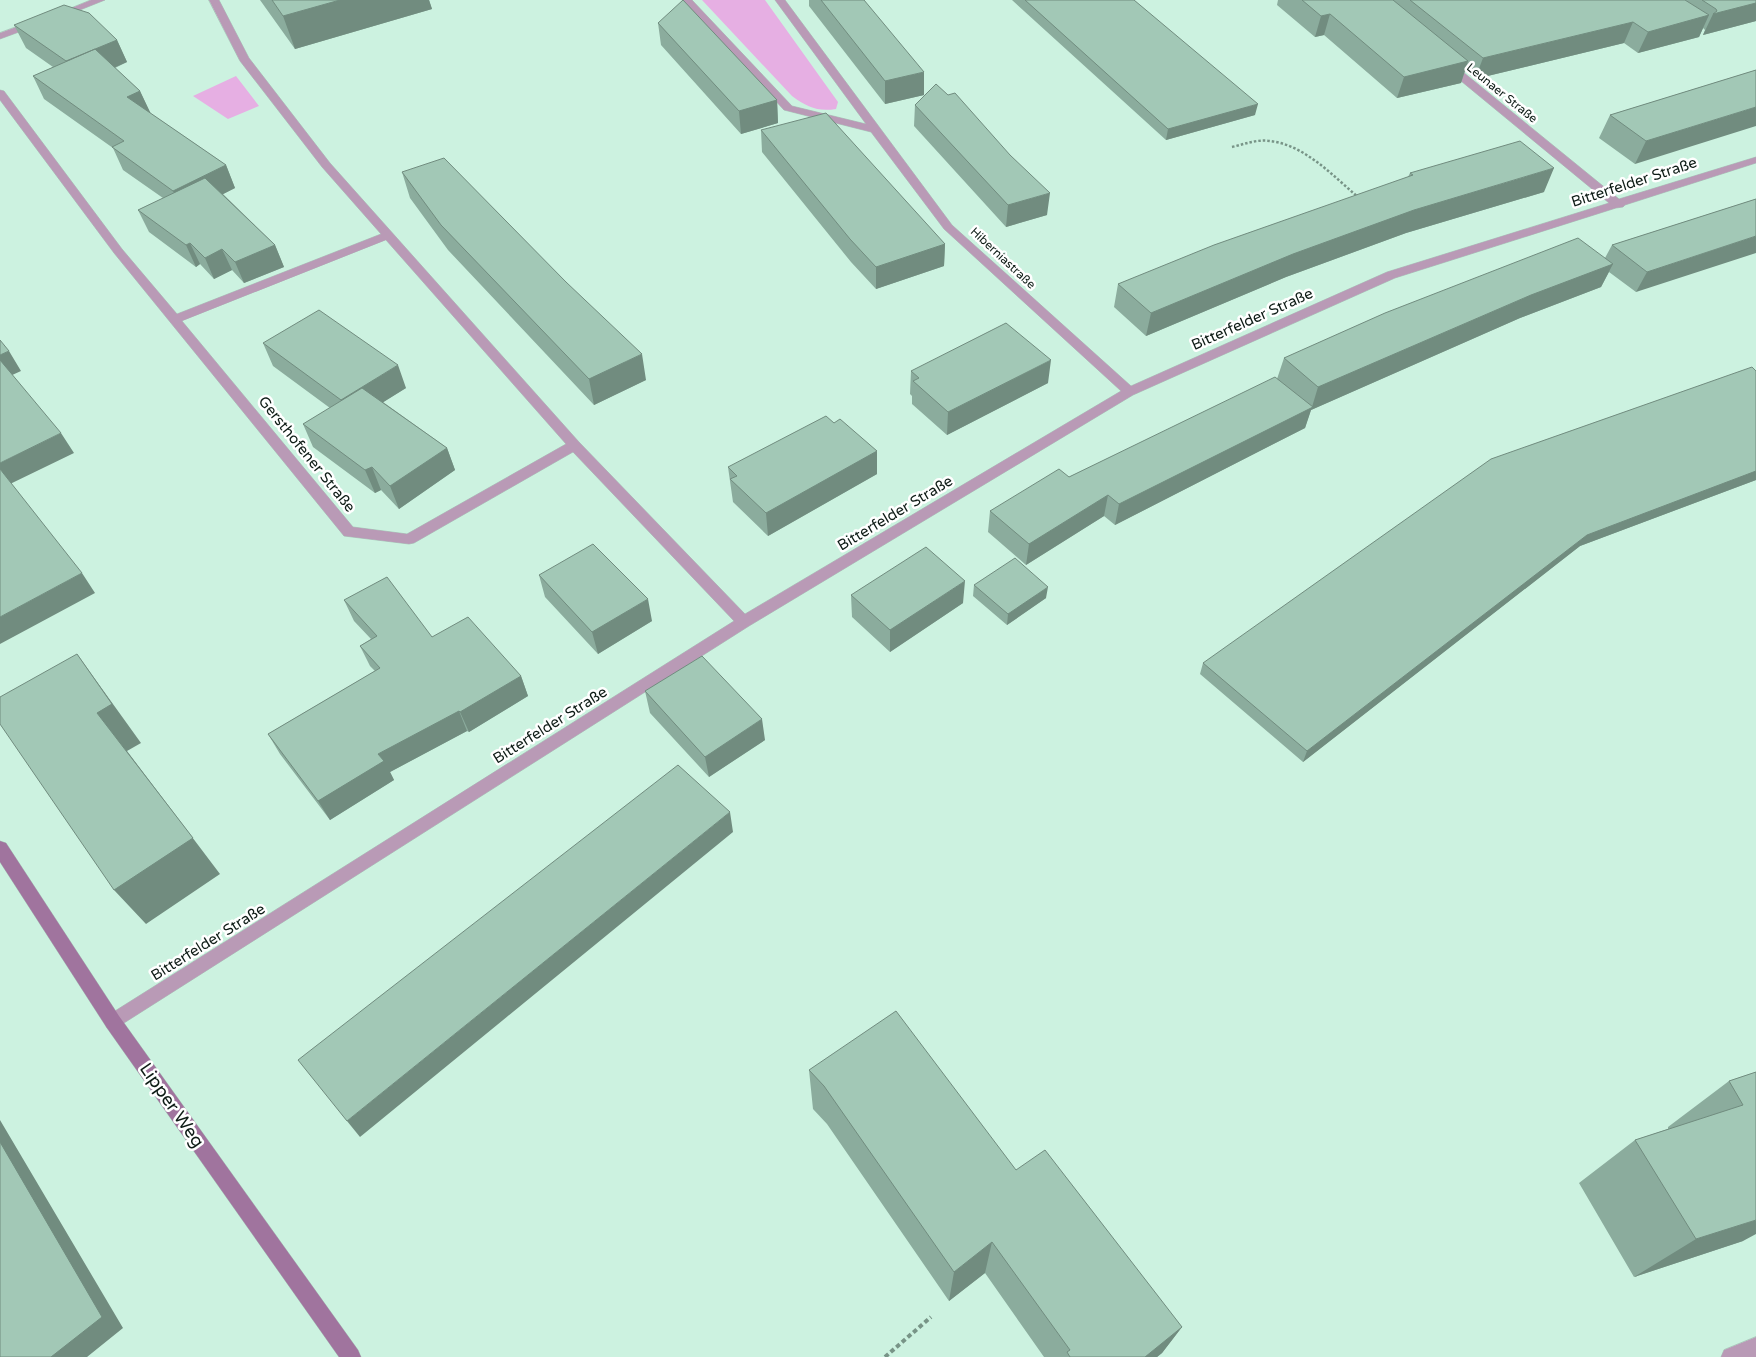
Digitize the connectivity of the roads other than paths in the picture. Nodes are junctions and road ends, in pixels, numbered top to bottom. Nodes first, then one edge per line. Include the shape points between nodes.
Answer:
1 (100, 0) edge
2 (214, 0) edge
3 (687, 0) edge
4 (780, 0) edge
5 (0, 36) edge
6 (1437, 56) edge
7 (0, 93) edge
8 (875, 130) junction
9 (1756, 160) edge
10 (1619, 205) junction
11 (388, 235) junction
12 (176, 319) junction
13 (1129, 392) junction
14 (574, 445) junction
15 (744, 622) junction
16 (0, 848) edge
17 (113, 1022) junction
18 (1756, 1347) edge
19 (351, 1357) edge
20 (1731, 1357) edge

1 - 5 street
2 - 11 street via 244,59 326,166
3 - 8 street via 788,108
4 - 8 street, Hiberniastraße
6 - 10 street, Leunaer Straße
7 - 12 street, Gersthofener Straße via 118,251
8 - 13 street, Hiberniastraße via 948,227
9 - 10 street, Bitterfelder Straße
10 - 13 street, Bitterfelder Straße via 1390,275
11 - 12 street
11 - 14 street
12 - 14 street, Gersthofener Straße via 349,532 409,539
13 - 15 street, Bitterfelder Straße
14 - 15 street
15 - 17 street, Bitterfelder Straße
16 - 17 street, Lipper Weg
17 - 19 street, Lipper Weg
18 - 20 street

